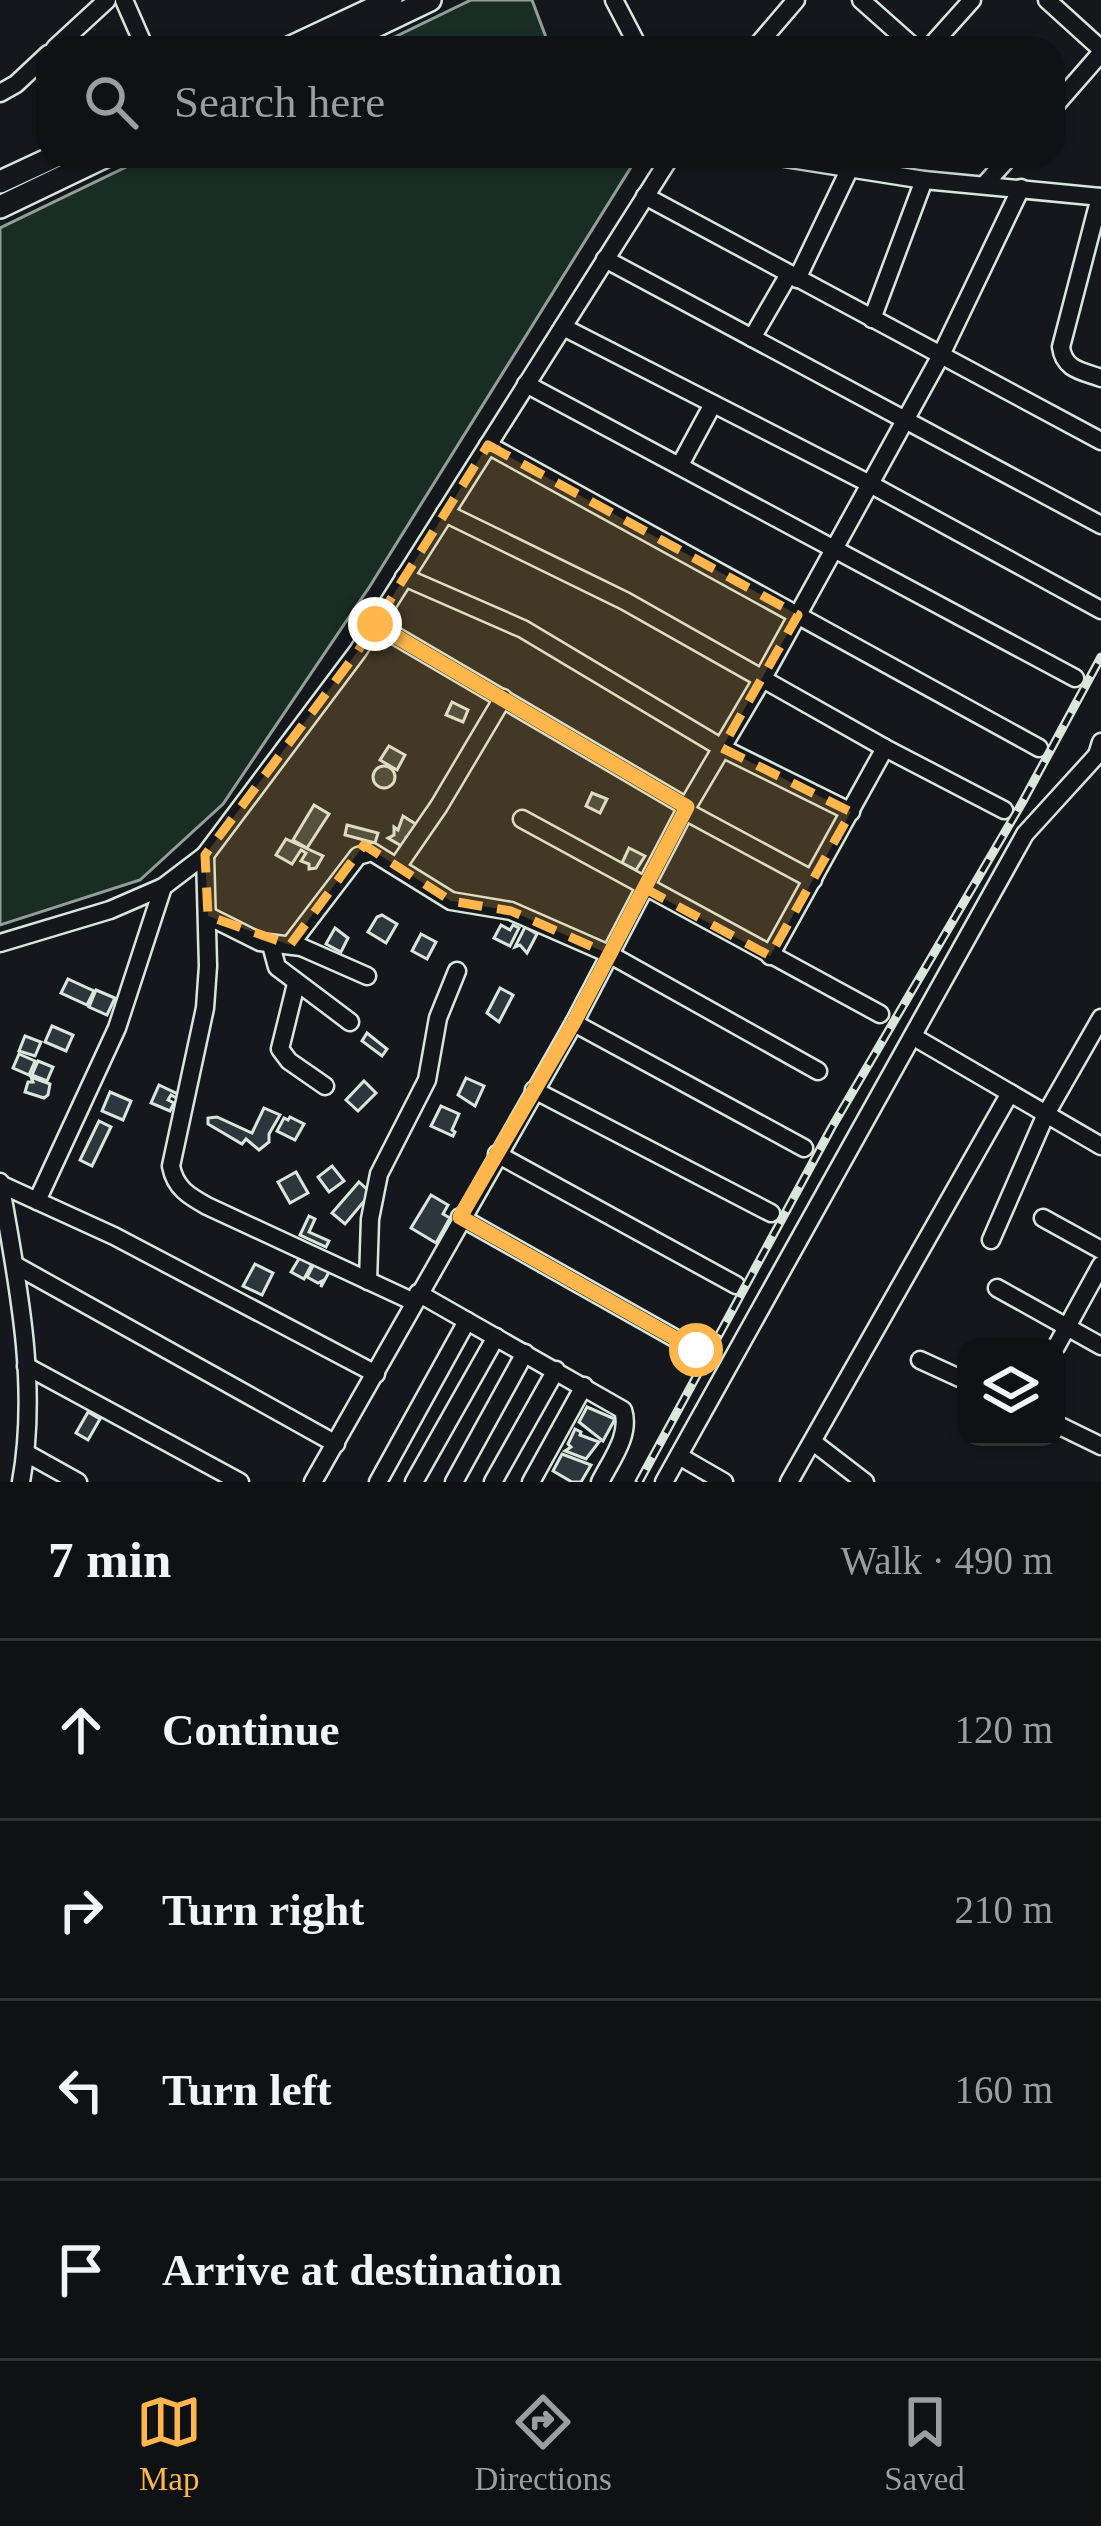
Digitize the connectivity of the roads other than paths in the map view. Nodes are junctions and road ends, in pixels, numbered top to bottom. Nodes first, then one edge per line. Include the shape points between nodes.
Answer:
1 (107, 0) edge
2 (124, 0) edge
3 (430, 0) edge
4 (614, 0) edge
5 (796, 0) edge
6 (861, 0) edge
7 (972, 0) edge
8 (1047, 0) edge
9 (382, 7) edge
10 (68, 36) edge
11 (140, 36) edge
12 (316, 36) edge
13 (345, 36) edge
14 (633, 36) edge
15 (765, 36) edge
16 (902, 36) edge
17 (940, 36) edge
18 (1101, 51) edge
19 (36, 65) edge
20 (0, 93) edge
21 (1065, 94) edge
22 (39, 168) edge
23 (55, 168) edge
24 (663, 168) edge
25 (837, 168) edge
26 (860, 168) edge
27 (999, 168) edge
28 (2, 177) edge
29 (925, 180) junction
30 (986, 183) junction
31 (1021, 188) junction
32 (645, 196) junction
33 (1101, 197) edge
34 (0, 207) edge
35 (605, 259) junction
36 (1093, 260) edge
37 (793, 276) junction
38 (872, 319) junction
39 (563, 327) junction
40 (752, 338) junction
41 (940, 357) junction
42 (1101, 378) edge
43 (526, 384) junction
44 (713, 404) junction
45 (904, 419) junction
46 (1101, 442) edge
47 (488, 445) junction
48 (680, 465) junction
49 (870, 484) junction
50 (445, 513) junction
51 (1101, 525) edge
52 (834, 547) junction
53 (404, 578) junction
54 (1101, 610) edge
55 (798, 615) junction
56 (375, 624) junction
57 (763, 678) junction
58 (1075, 678) dead end
59 (503, 698) junction
60 (722, 748) junction
61 (885, 748) junction
62 (1039, 748) dead end
63 (1100, 751) edge
64 (686, 809) junction
65 (1004, 810) dead end
66 (851, 812) junction
67 (522, 819) dead end
68 (206, 855) junction
69 (397, 867) junction
70 (813, 880) junction
71 (164, 886) junction
72 (644, 888) junction
73 (208, 916) junction
74 (0, 944) edge
75 (280, 945) junction
76 (609, 954) junction
77 (770, 956) junction
78 (457, 971) dead end
79 (367, 976) dead end
80 (296, 984) junction
81 (880, 1014) dead end
82 (1101, 1018) edge
83 (350, 1022) dead end
84 (574, 1022) junction
85 (914, 1037) junction
86 (818, 1072) dead end
87 (325, 1085) dead end
88 (534, 1090) junction
89 (1010, 1093) junction
90 (1046, 1114) junction
91 (1101, 1146) edge
92 (804, 1148) dead end
93 (497, 1154) junction
94 (0, 1183) edge
95 (37, 1201) junction
96 (771, 1213) dead end
97 (460, 1217) junction
98 (1043, 1218) dead end
99 (991, 1240) dead end
100 (1101, 1250) edge
101 (15, 1264) junction
102 (1101, 1265) edge
103 (368, 1281) junction
104 (736, 1285) dead end
105 (997, 1288) dead end
106 (416, 1298) junction
107 (467, 1321) junction
108 (1067, 1327) junction
109 (496, 1337) junction
110 (1061, 1338) edge
111 (1101, 1346) edge
112 (696, 1350) dead end
113 (525, 1353) junction
114 (920, 1360) dead end
115 (26, 1366) junction
116 (556, 1370) junction
117 (376, 1375) junction
118 (957, 1377) edge
119 (584, 1385) junction
120 (1065, 1428) edge
121 (813, 1442) junction
122 (336, 1444) junction
123 (1101, 1446) edge
124 (26, 1453) junction
125 (679, 1456) junction
126 (21, 1482) edge
127 (78, 1482) edge
128 (240, 1482) edge
129 (313, 1482) edge
130 (378, 1482) edge
131 (414, 1482) edge
132 (454, 1482) edge
133 (493, 1482) edge
134 (531, 1482) edge
135 (600, 1482) edge
136 (664, 1482) edge
137 (724, 1482) edge
138 (789, 1482) edge
139 (865, 1482) edge

1 - 10 street
2 - 11 street
3 - 9 main road
4 - 14 street
5 - 15 street
6 - 16 street
7 - 17 street
8 - 18 street
9 - 12 main road
9 - 13 main road
18 - 21 street
19 - 20 street
22 - 28 main road
23 - 34 main road
24 - 32 street
25 - 37 street
26 - 29 street
27 - 30 street
29 - 30 street
29 - 38 street
30 - 31 street
31 - 33 street
31 - 41 street
32 - 35 street
32 - 37 street
33 - 36 street
35 - 39 street
35 - 40 street
36 - 42 street via 1061,347 1071,367
37 - 38 street
37 - 40 street
38 - 41 street
39 - 43 street
39 - 44 street
40 - 45 street
41 - 45 street
41 - 46 street
43 - 47 street
43 - 48 street
44 - 48 street
44 - 49 street
45 - 49 street
45 - 51 street
47 - 50 street
47 - 55 street
48 - 52 street
49 - 52 street
49 - 54 street
50 - 53 street
50 - 57 street
52 - 55 street
52 - 58 street
53 - 56 street
53 - 60 street via 523,629
55 - 57 street
55 - 62 street
56 - 59 street
56 - 68 street
57 - 60 street
57 - 61 street
59 - 64 street
59 - 69 street
60 - 64 street
60 - 66 street
61 - 65 street
61 - 66 street
63 - 85 street via 1025,834
64 - 70 street
64 - 72 street
66 - 70 street
67 - 72 street
68 - 71 street
68 - 73 street
69 - 75 street via 364,851
69 - 76 street via 451,901 511,911
70 - 77 street
71 - 74 street
71 - 95 street via 117,1028
72 - 76 street
72 - 77 street
73 - 75 street
73 - 103 street via 205,1008 173,1178 207,1206
75 - 79 street
75 - 80 street via 277,967
76 - 84 street
76 - 86 street
77 - 81 street
78 - 103 street via 427,1080 376,1186
80 - 83 street
80 - 87 street via 280,1049
82 - 90 street
84 - 88 street
84 - 92 street
85 - 89 street
85 - 125 street
88 - 93 street
88 - 96 street
89 - 90 street
89 - 121 street
90 - 91 street
90 - 99 street
93 - 97 street
93 - 104 street
94 - 95 street
94 - 101 street
95 - 117 street
97 - 106 street
97 - 112 street
98 - 100 street
101 - 115 street
101 - 122 street
102 - 108 street
103 - 106 street
105 - 108 street
106 - 107 street
106 - 117 street
107 - 109 street
107 - 130 street
108 - 110 street
108 - 111 street
109 - 113 street
109 - 131 street
113 - 116 street
113 - 132 street
114 - 118 street
115 - 124 street
115 - 128 street
116 - 119 street
116 - 133 street
117 - 122 street
119 - 134 street
119 - 135 street via 627,1420
120 - 123 street
121 - 138 street
121 - 139 street
122 - 129 street
124 - 126 street
124 - 127 street
125 - 136 street
125 - 137 street

